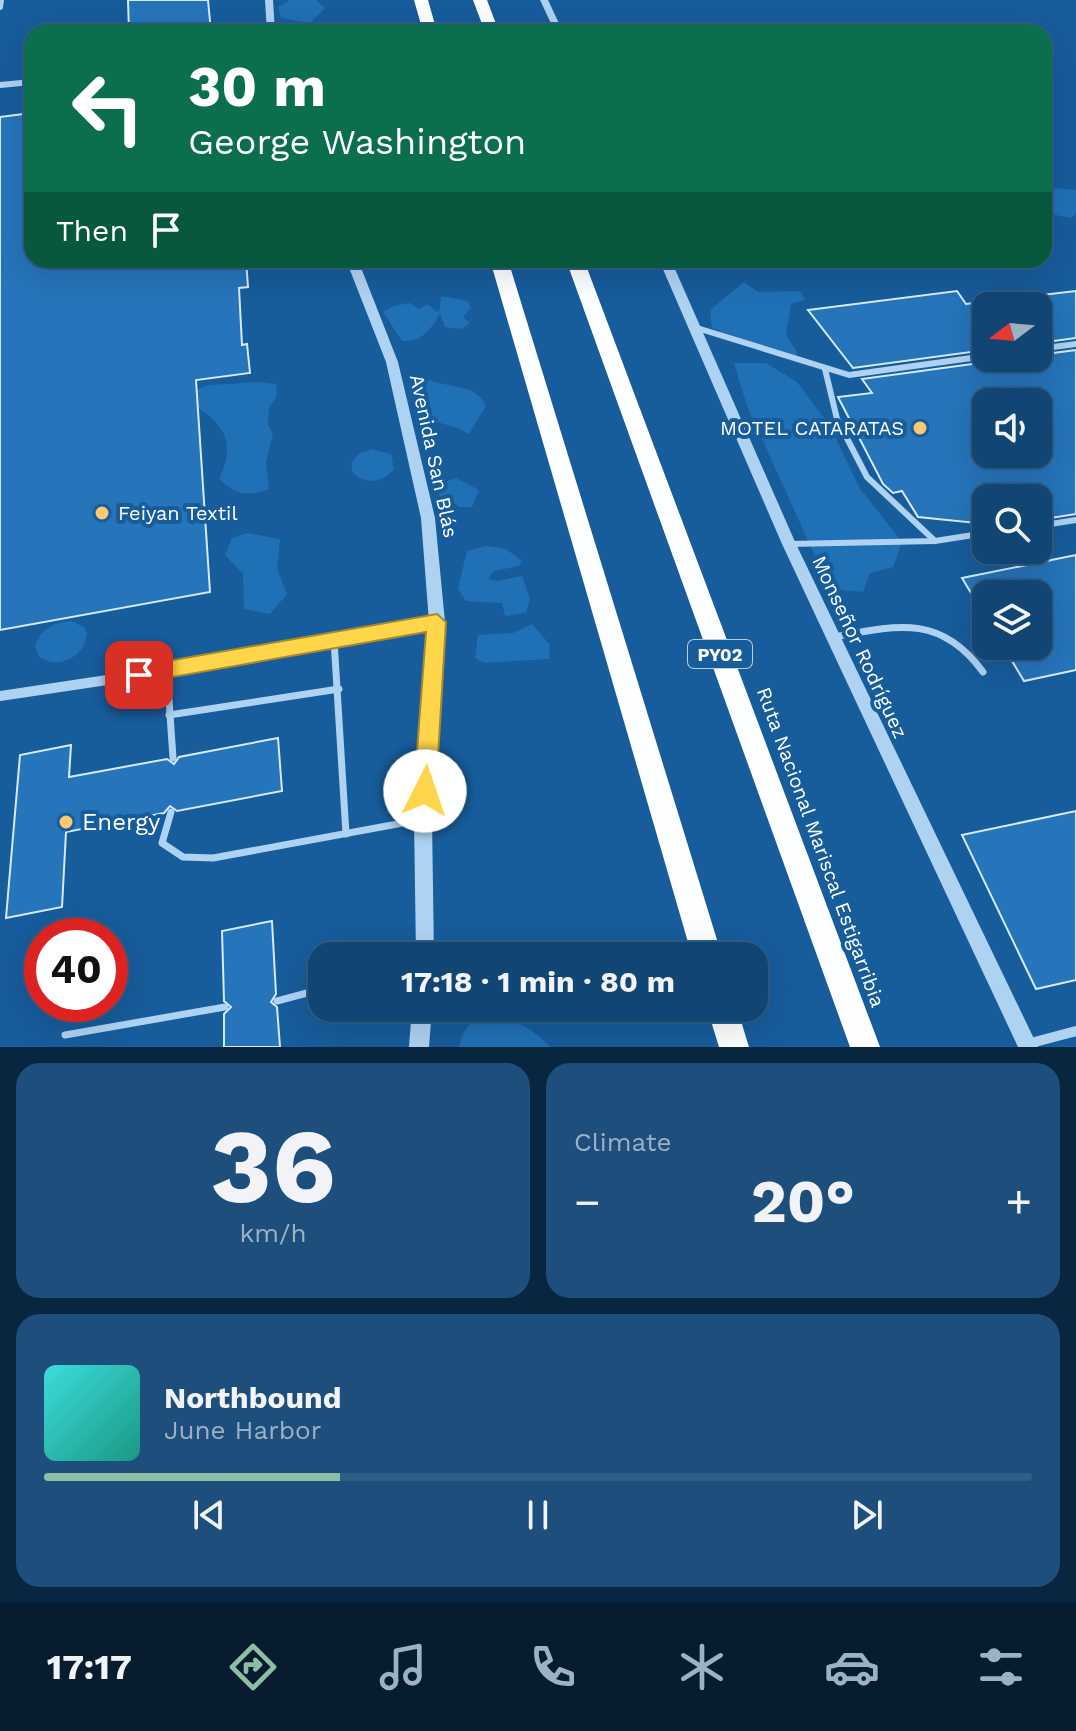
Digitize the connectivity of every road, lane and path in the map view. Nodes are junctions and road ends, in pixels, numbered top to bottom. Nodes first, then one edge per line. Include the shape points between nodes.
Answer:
1 (1, 0) edge
2 (269, 0) edge
3 (421, 0) edge
4 (480, 0) edge
5 (544, 0) edge
6 (0, 7) edge
7 (270, 24) edge
8 (428, 24) edge
9 (489, 24) edge
10 (555, 24) edge
11 (24, 83) edge
12 (0, 85) edge
13 (355, 268) edge
14 (501, 268) edge
15 (578, 268) edge
16 (669, 268) edge
17 (697, 328) junction
18 (1076, 344) edge
19 (1052, 347) edge
20 (972, 358) edge
21 (825, 369) junction
22 (1076, 520) edge
23 (1052, 524) edge
24 (972, 535) edge
25 (935, 541) junction
26 (789, 544) junction
27 (437, 622) junction
28 (834, 637) junction
29 (334, 640) junction
30 (167, 671) junction
31 (983, 672) dead end
32 (339, 689) junction
33 (0, 696) edge
34 (169, 715) junction
35 (173, 758) dead end
36 (171, 812) dead end
37 (423, 819) junction
38 (346, 834) junction
39 (425, 942) edge
40 (703, 942) edge
41 (308, 993) edge
42 (277, 1001) dead end
43 (225, 1007) dead end
44 (421, 1022) edge
45 (726, 1022) edge
46 (1076, 1031) edge
47 (65, 1035) dead end
48 (1027, 1046) edge
49 (419, 1047) edge
50 (734, 1047) edge
51 (865, 1047) edge

1 - 6 street
2 - 7 street
3 - 8 highway
4 - 9 highway
5 - 10 street
11 - 12 street
13 - 27 street, Avenida San Blás via 392,362 428,518
14 - 40 highway
15 - 51 highway, Ruta Nacional Mariscal Estigarribia / PY02
16 - 17 street, Monseñor Rodríguez
17 - 21 lane
17 - 26 street, Monseñor Rodríguez
18 - 19 lane
20 - 21 lane via 849,375
21 - 25 lane via 837,419 867,477
22 - 23 lane
24 - 25 lane
25 - 26 lane
26 - 28 street, Monseñor Rodríguez
27 - 29 street
27 - 37 street, Avenida San Blás
28 - 31 lane via 912,625 942,632 972,654
28 - 48 street, Monseñor Rodríguez
29 - 30 street
29 - 32 lane
30 - 33 street
30 - 34 lane
32 - 34 lane
32 - 38 lane
34 - 35 lane
36 - 38 lane via 162,843 183,857 213,858
37 - 38 lane
37 - 39 street, Avenida San Blás
41 - 42 lane
43 - 47 lane
44 - 49 street
45 - 50 highway
46 - 48 street

